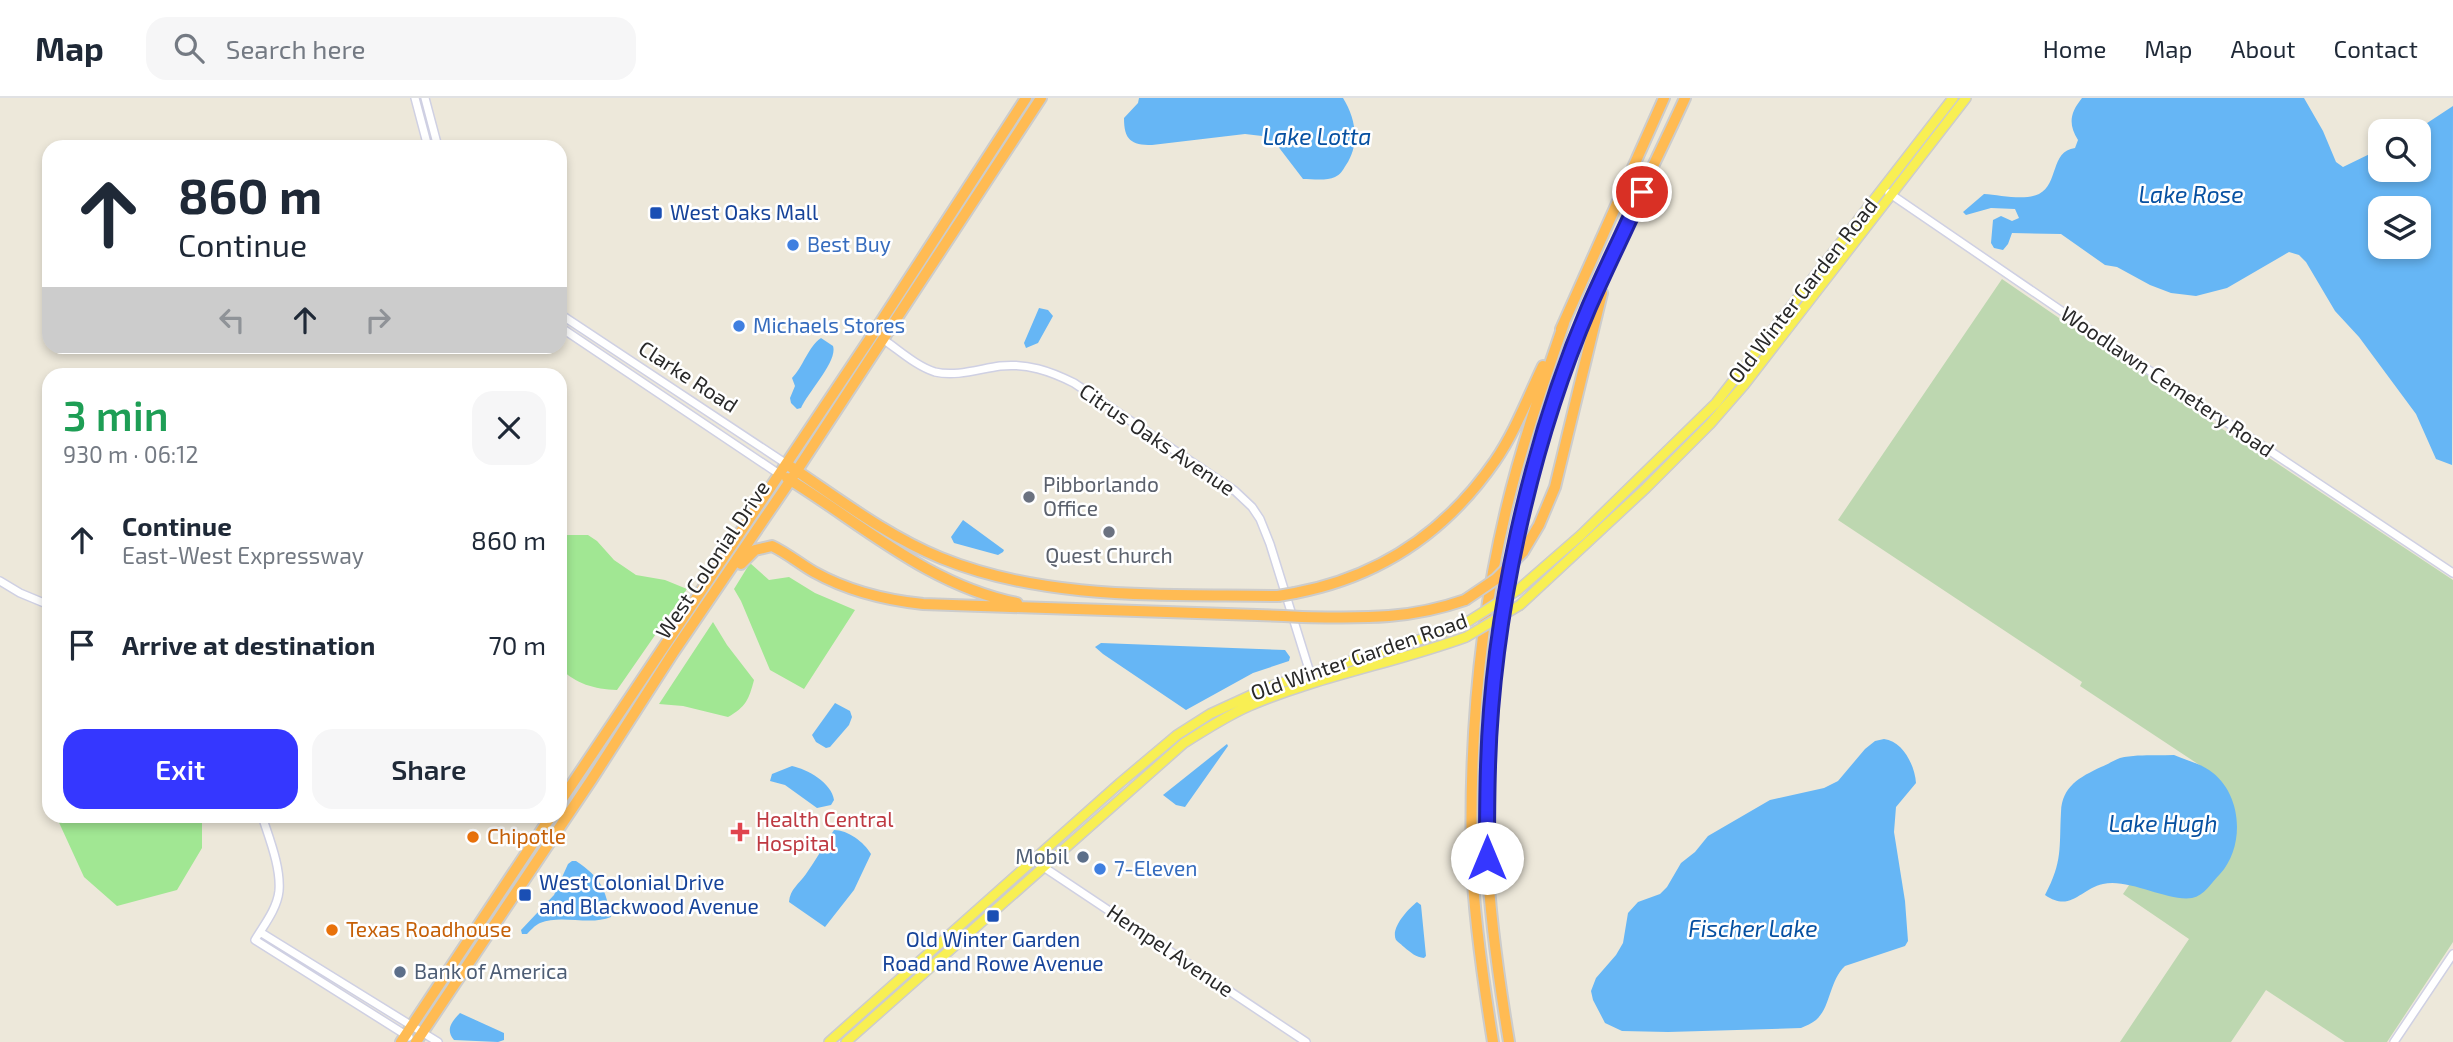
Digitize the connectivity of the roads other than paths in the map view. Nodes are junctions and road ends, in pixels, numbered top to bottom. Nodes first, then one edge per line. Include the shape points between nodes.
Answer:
1 (415, 98) edge
2 (425, 98) edge
3 (1026, 98) edge
4 (1041, 98) edge
5 (1664, 98) edge
6 (1685, 98) edge
7 (1953, 98) edge
8 (1966, 98) edge
9 (426, 140) edge
10 (436, 140) edge
11 (1883, 189) junction
12 (1892, 195) junction
13 (1621, 237) junction
14 (884, 317) junction
15 (567, 319) edge
16 (1564, 323) junction
17 (567, 331) edge
18 (873, 334) junction
19 (884, 340) junction
20 (871, 358) junction
21 (782, 468) junction
22 (793, 476) junction
23 (2453, 573) edge
24 (0, 581) edge
25 (718, 589) junction
26 (42, 602) edge
27 (1040, 607) junction
28 (1312, 679) junction
29 (567, 791) edge
30 (567, 811) edge
31 (264, 823) edge
32 (547, 823) edge
33 (559, 823) edge
34 (1033, 860) junction
35 (1042, 866) junction
36 (260, 932) junction
37 (2453, 954) edge
38 (312, 974) junction
39 (351, 987) junction
40 (413, 1037) edge
41 (439, 1042) edge
42 (829, 1042) edge
43 (846, 1042) edge
44 (1306, 1042) edge
45 (1493, 1042) edge
46 (1509, 1042) edge
47 (2394, 1042) edge

1 - 9 street
2 - 10 street
3 - 14 highway, West Colonial Drive
4 - 19 highway, West Colonial Drive
5 - 16 highway
6 - 13 highway
7 - 11 main road, Old Winter Garden Road
8 - 12 main road, Old Winter Garden Road
11 - 12 street, Woodlawn Cemetery Road
11 - 28 main road, Old Winter Garden Road, bridge via 1716,403 1518,590 1469,621
12 - 23 street, Woodlawn Cemetery Road
12 - 28 main road, Old Winter Garden Road, bridge via 1720,414 1520,605 1466,637 1427,652
13 - 27 highway, bridge via 1596,312 1555,487 1523,552 1496,579 1465,600 1402,617
13 - 46 highway via 1588,309 1554,405 1525,503 1500,629 1488,766 1487,858
14 - 18 highway, West Colonial Drive
14 - 19 highway
15 - 21 street, Clarke Road
16 - 22 highway, bridge via 1496,460 1455,511 1405,552 1376,568 1295,593 1110,592 1000,578 938,557
16 - 45 highway via 1506,509 1482,651 1472,865
17 - 21 street, Clarke Road
18 - 20 highway
18 - 21 highway, West Colonial Drive
19 - 20 highway, West Colonial Drive
19 - 28 street, Citrus Oaks Avenue via 936,372 1019,366 1054,373 1235,491 1260,519
20 - 22 highway, West Colonial Drive
21 - 22 highway, Clarke Road
21 - 29 highway, West Colonial Drive
22 - 25 highway, West Colonial Drive
22 - 27 highway via 942,579 981,594
24 - 26 street
25 - 27 highway via 752,552 769,546 830,580 889,599
25 - 30 highway, West Colonial Drive
28 - 34 main road, Old Winter Garden Road via 1241,698 1177,735
28 - 35 main road, Old Winter Garden Road via 1247,706 1184,743
31 - 36 street via 279,891
32 - 40 highway
33 - 40 highway, West Colonial Drive
34 - 35 street, Hempel Avenue
34 - 42 main road, Old Winter Garden Road
35 - 43 main road, Old Winter Garden Road
35 - 44 street, Hempel Avenue
36 - 38 street via 256,940
36 - 39 street
37 - 47 street
38 - 39 street
38 - 40 street
39 - 40 street
40 - 41 street

